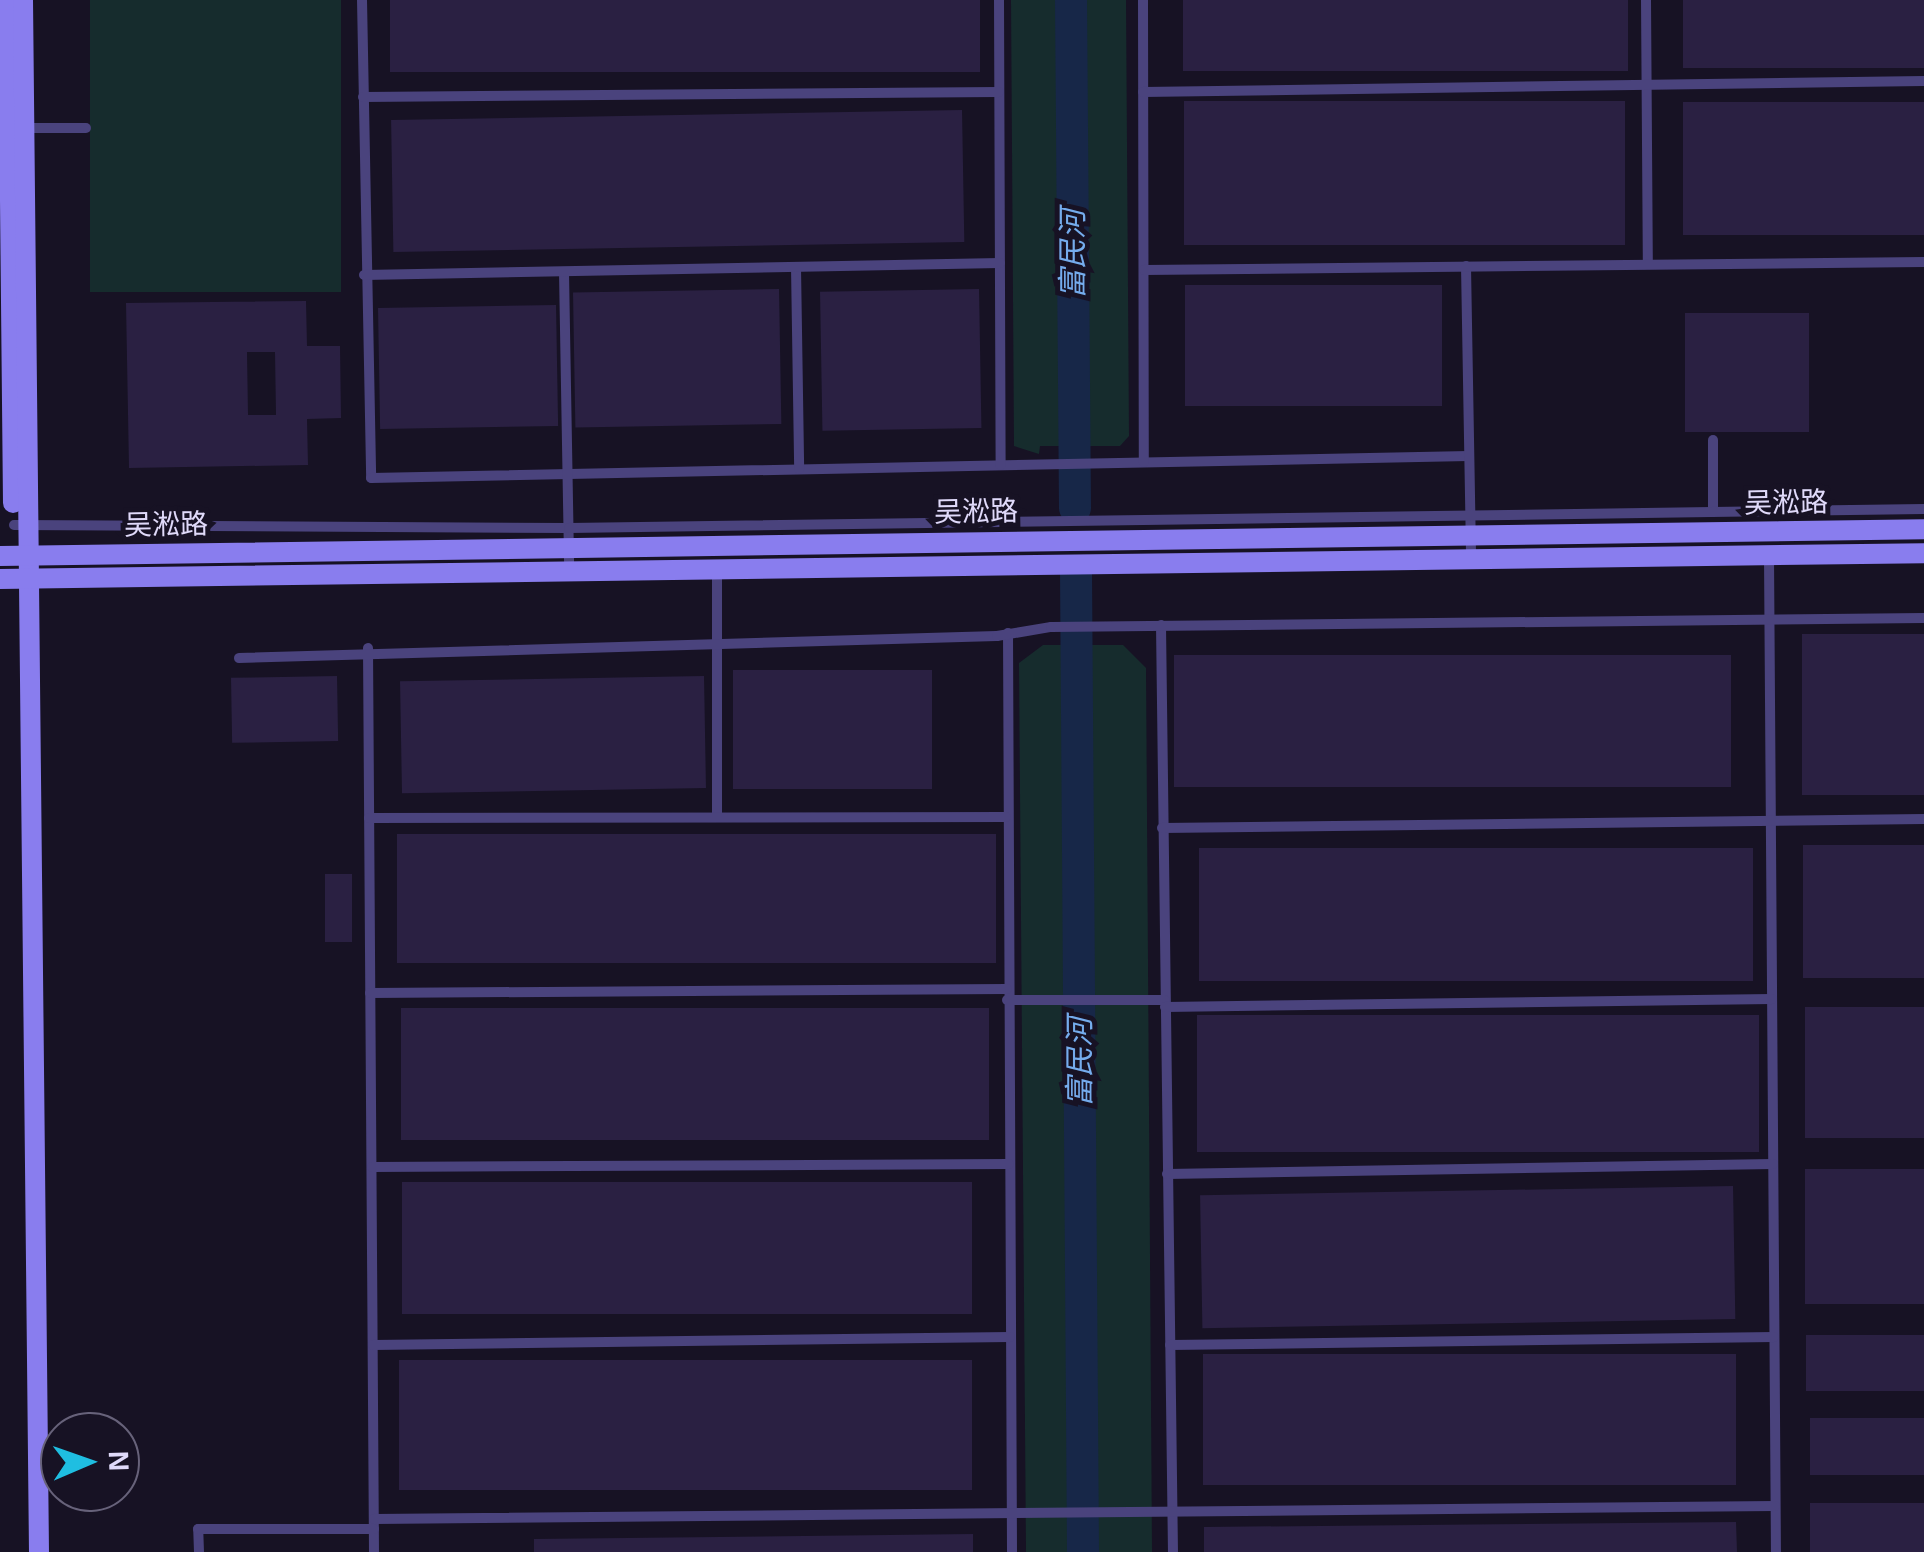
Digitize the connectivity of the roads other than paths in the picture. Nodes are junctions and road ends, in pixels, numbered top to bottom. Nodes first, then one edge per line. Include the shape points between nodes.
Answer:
1 (8, 0) edge
2 (23, 0) edge
3 (362, 0) edge
4 (999, 0) edge
5 (1143, 0) edge
6 (1646, 0) edge
7 (1924, 81) edge
8 (1647, 85) junction
9 (999, 92) junction
10 (1143, 92) junction
11 (363, 97) junction
12 (24, 128) junction
13 (86, 128) dead end
14 (12, 183) edge
15 (1924, 262) edge
16 (1000, 263) junction
17 (1648, 264) junction
18 (1466, 266) junction
19 (796, 267) junction
20 (1144, 270) junction
21 (564, 272) junction
22 (364, 275) junction
23 (1713, 440) dead end
24 (1469, 456) junction
25 (1144, 462) junction
26 (1001, 465) junction
27 (799, 469) junction
28 (568, 474) junction
29 (1924, 509) edge
30 (1713, 512) junction
31 (1470, 524) junction
32 (20, 525) junction
33 (1924, 530) edge
34 (569, 536) junction
35 (1924, 553) edge
36 (14, 555) edge
37 (1769, 555) junction
38 (1470, 557) junction
39 (717, 567) junction
40 (569, 569) junction
41 (15, 579) edge
42 (1924, 618) edge
43 (1769, 619) junction
44 (1161, 626) junction
45 (1008, 633) junction
46 (716, 642) junction
47 (368, 648) junction
48 (239, 658) dead end
49 (370, 818) junction
50 (717, 818) junction
51 (1006, 818) junction
52 (1924, 819) edge
53 (1770, 820) junction
54 (1162, 828) junction
55 (370, 993) junction
56 (1007, 994) junction
57 (1772, 999) junction
58 (1165, 1004) junction
59 (1009, 1164) junction
60 (1773, 1164) junction
61 (372, 1166) junction
62 (1168, 1174) junction
63 (1010, 1337) junction
64 (1774, 1338) junction
65 (373, 1344) junction
66 (1170, 1345) junction
67 (1775, 1506) junction
68 (1173, 1512) junction
69 (1012, 1516) junction
70 (374, 1524) junction
71 (26, 1552) edge
72 (39, 1552) edge
73 (199, 1552) edge
74 (374, 1552) edge
75 (1012, 1552) edge
76 (1173, 1552) edge
77 (1776, 1552) edge

1 - 14 main road
2 - 12 main road
3 - 11 lane
4 - 9 lane
5 - 10 lane
6 - 8 lane
7 - 8 lane
8 - 10 lane
8 - 17 lane
9 - 11 lane
9 - 16 lane
10 - 20 lane
11 - 22 lane
12 - 13 lane
12 - 14 main road
14 - 32 main road
15 - 17 lane
16 - 19 lane
16 - 26 lane
17 - 18 lane
18 - 20 lane
18 - 24 lane
19 - 21 lane
19 - 27 lane
20 - 25 lane
21 - 22 lane
21 - 28 lane
22 - 28 lane via 371,478
23 - 30 lane
24 - 25 lane
24 - 31 lane
25 - 26 lane
26 - 27 lane
27 - 28 lane
28 - 34 lane
29 - 30 lane
30 - 31 lane
31 - 33 main road, 吴淞路
31 - 34 main road, 吴淞路
31 - 38 lane
32 - 34 lane
32 - 36 main road
34 - 36 main road, 吴淞路
34 - 40 lane
35 - 37 main road, 吴淞路
36 - 41 main road
37 - 38 main road, 吴淞路
37 - 43 lane
38 - 39 main road, 吴淞路
39 - 40 main road, 吴淞路
39 - 46 lane
40 - 41 main road, 吴淞路
41 - 71 main road
41 - 72 main road
42 - 43 lane
43 - 44 lane
43 - 53 lane
44 - 45 lane
44 - 54 lane
45 - 46 lane
45 - 51 lane
46 - 47 lane
46 - 50 lane
47 - 48 lane via 328,658
47 - 49 lane
49 - 50 lane
49 - 55 lane
50 - 51 lane
51 - 56 lane
52 - 53 lane
53 - 54 lane
53 - 57 lane
54 - 58 lane
55 - 56 lane
55 - 61 lane
56 - 58 lane
56 - 59 lane
57 - 58 lane
57 - 60 lane
58 - 62 lane
59 - 61 lane
59 - 63 lane
60 - 62 lane
60 - 64 lane
61 - 65 lane
62 - 66 lane
63 - 65 lane
63 - 69 lane
64 - 66 lane
64 - 67 lane
65 - 70 lane
66 - 68 lane
67 - 68 lane
67 - 77 lane
68 - 69 lane
68 - 76 lane
69 - 70 lane
69 - 75 lane
70 - 73 lane via 198,1529
70 - 74 lane

